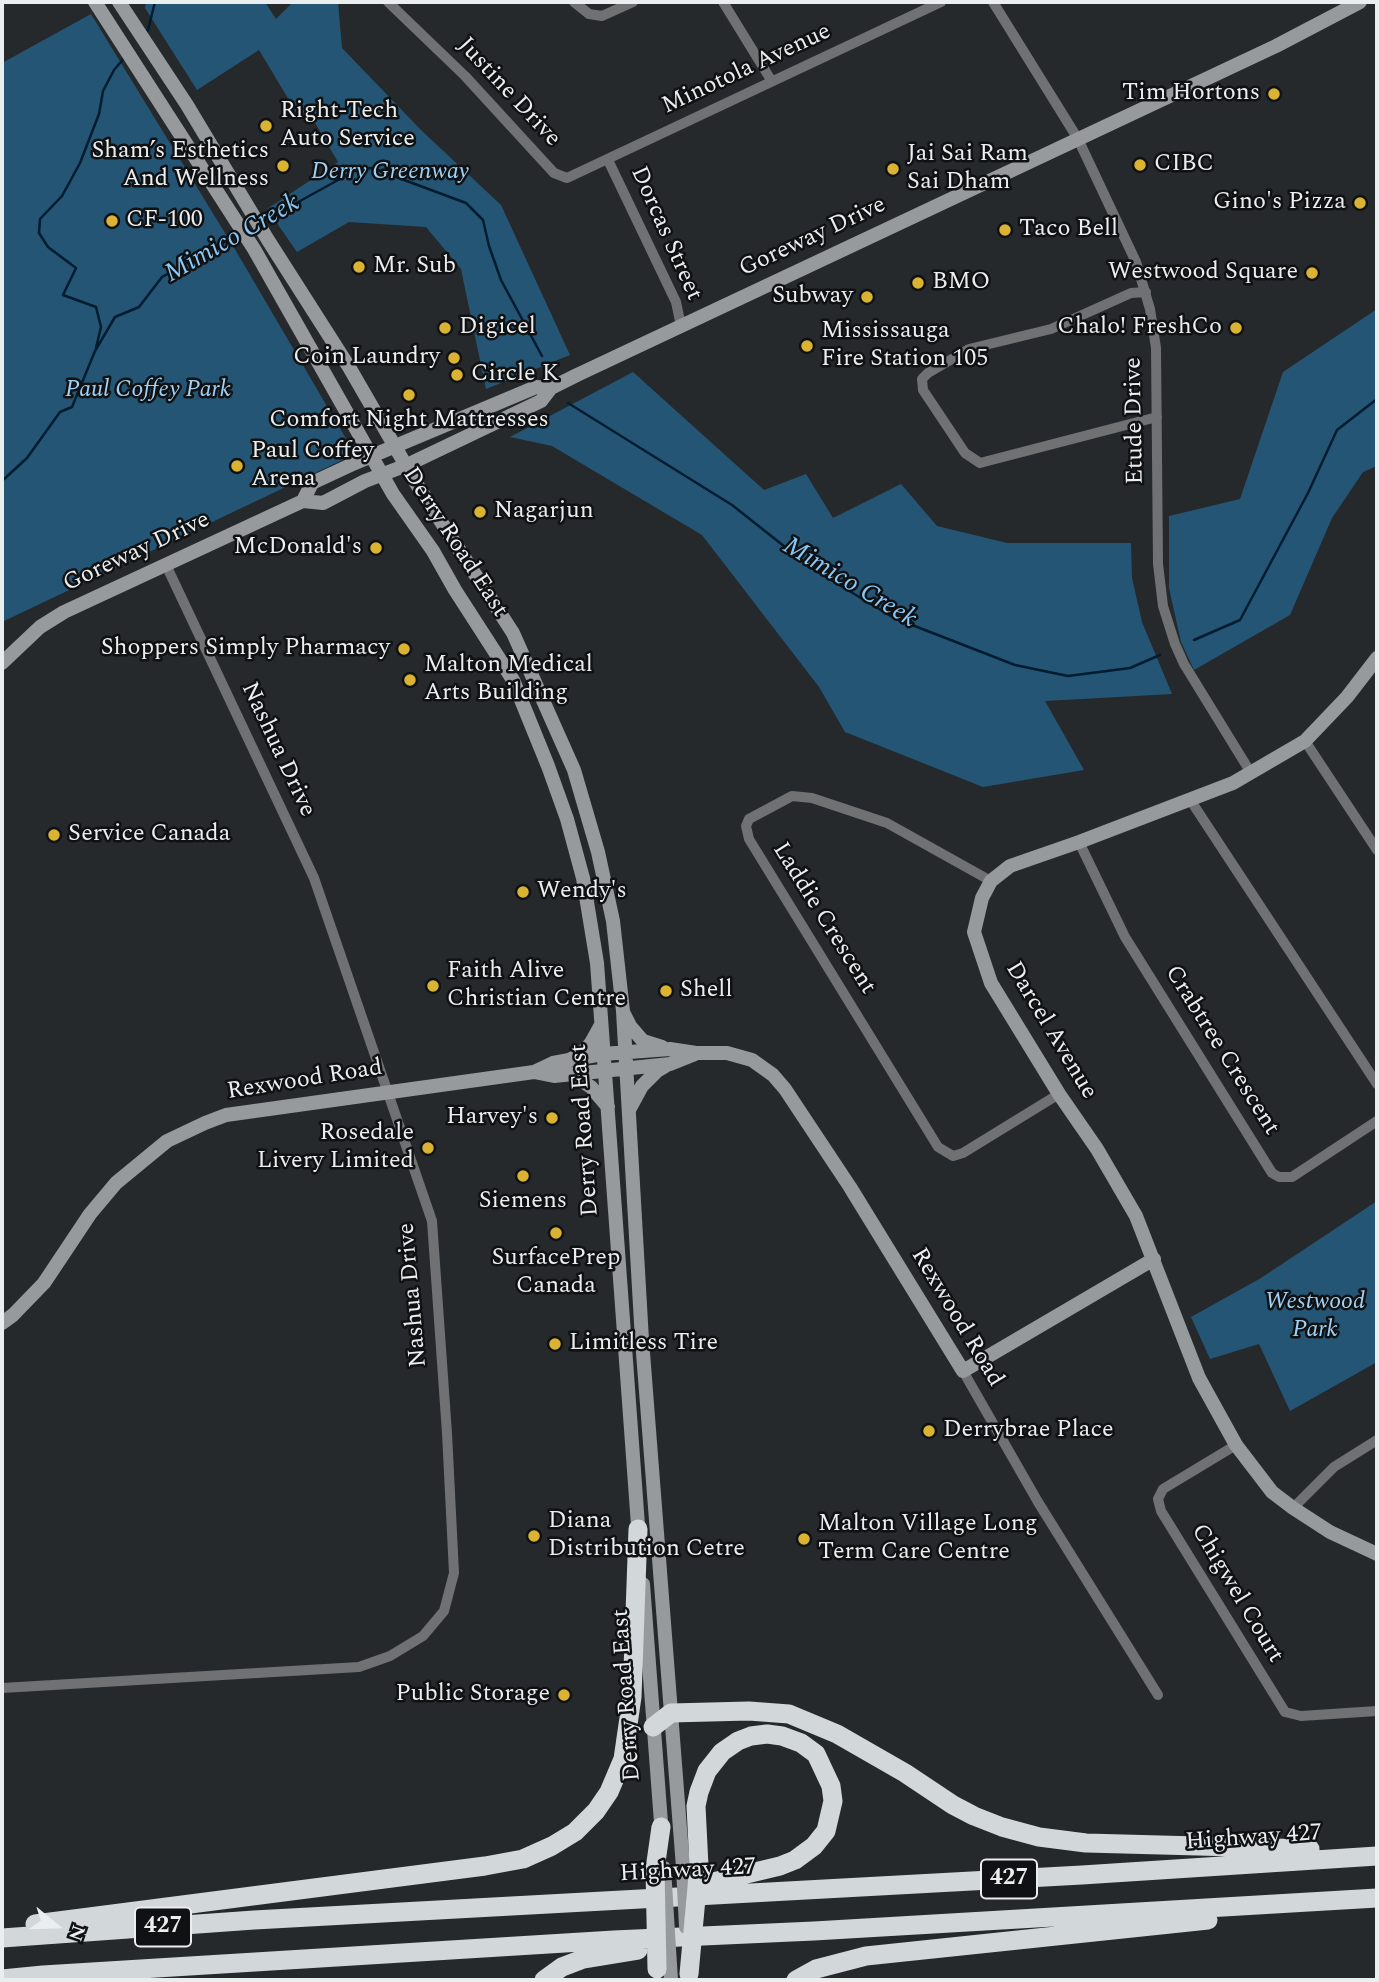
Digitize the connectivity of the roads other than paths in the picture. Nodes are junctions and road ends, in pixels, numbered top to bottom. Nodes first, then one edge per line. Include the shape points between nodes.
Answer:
1 (95, 2) edge
2 (120, 2) edge
3 (388, 2) edge
4 (574, 2) edge
5 (633, 2) edge
6 (723, 2) edge
7 (942, 2) edge
8 (993, 2) edge
9 (1360, 2) edge
10 (162, 69) junction
11 (146, 80) junction
12 (771, 80) junction
13 (1078, 139) junction
14 (608, 160) junction
15 (228, 174) junction
16 (214, 184) junction
17 (1146, 292) junction
18 (313, 310) junction
19 (295, 319) junction
20 (681, 326) junction
21 (551, 388) junction
22 (1157, 417) junction
23 (397, 446) junction
24 (373, 455) junction
25 (407, 465) junction
26 (383, 475) junction
27 (303, 501) junction
28 (166, 565) junction
29 (1377, 658) edge
30 (2, 663) edge
31 (1305, 741) junction
32 (1251, 773) junction
33 (1191, 801) junction
34 (1079, 842) junction
35 (1377, 849) edge
36 (991, 881) junction
37 (623, 1011) junction
38 (602, 1024) junction
39 (625, 1053) junction
40 (603, 1054) junction
41 (670, 1056) junction
42 (570, 1067) junction
43 (626, 1068) junction
44 (604, 1071) junction
45 (1377, 1084) edge
46 (388, 1091) junction
47 (1059, 1094) junction
48 (608, 1108) junction
49 (628, 1111) junction
50 (1377, 1121) edge
51 (1154, 1259) junction
52 (2, 1323) edge
53 (963, 1371) junction
54 (1377, 1440) edge
55 (1236, 1445) junction
56 (1293, 1508) junction
57 (638, 1529) junction
58 (1377, 1553) edge
59 (2, 1688) edge
60 (1158, 1695) dead end
61 (1377, 1711) edge
62 (671, 1713) junction
63 (653, 1727) junction
64 (661, 1826) joint
65 (1377, 1853) edge
66 (691, 1866) junction
67 (1377, 1898) edge
68 (640, 1899) junction
69 (1356, 1900) junction
70 (2, 1930) edge
71 (728, 1934) junction
72 (2, 1938) edge
73 (672, 1975) edge
74 (2, 1979) edge
75 (544, 1980) edge
76 (796, 1980) edge

1 - 11 main road, Derry Road East
2 - 10 main road, Derry Road East
3 - 14 street, Justine Drive via 465,76 554,173 573,176
4 - 5 street via 589,15 602,16
6 - 12 street
7 - 12 street, Minotola Avenue
8 - 13 street, Etude Drive
9 - 13 main road, Goreway Drive
10 - 11 main road via 148,67
10 - 15 main road, Derry Road East
11 - 16 main road, Derry Road East
12 - 14 street, Minotola Avenue
13 - 17 street, Etude Drive
13 - 20 main road, Goreway Drive
14 - 20 street, Dorcas Street via 676,302
15 - 16 main road
15 - 18 main road, Derry Road East
16 - 19 main road, Derry Road East
17 - 22 street, Etude Drive via 1156,348
17 - 22 street via 1131,293 1051,329 969,349 922,379 923,390 965,453 980,463
18 - 19 main road
18 - 23 main road, Derry Road East
19 - 24 main road, Derry Road East
20 - 21 main road, Goreway Drive
21 - 23 main road, Goreway Drive via 536,387
21 - 25 main road, Goreway Drive via 541,401
22 - 32 street, Etude Drive via 1158,564 1168,625 1184,664
23 - 24 main road, Goreway Drive
23 - 25 main road, Derry Road East
24 - 26 main road, Derry Road East
24 - 27 main road, Goreway Drive via 312,483
25 - 26 main road, Goreway Drive
25 - 37 main road, Derry Road East via 513,633 574,770 613,921
26 - 27 main road, Goreway Drive via 323,503
26 - 38 main road, Derry Road East via 513,680 548,766 583,878
27 - 28 main road, Goreway Drive
28 - 30 main road, Goreway Drive via 40,626
28 - 46 street, Nashua Drive via 314,878
29 - 31 main road via 1348,697
31 - 32 main road
31 - 35 street
32 - 33 main road
33 - 34 main road
33 - 45 street
34 - 36 main road via 1024,859
34 - 50 street, Crabtree Crescent via 1125,937 1272,1173 1292,1177
36 - 47 main road, Darcel Avenue via 974,932 979,951 991,982
36 - 47 street, Laddie Crescent via 887,823 812,798 792,796 749,819 746,827 749,839 938,1147 953,1156 963,1153
37 - 39 main road, Derry Road East
37 - 41 main road via 643,1041
38 - 40 main road, Derry Road East
38 - 42 main road
39 - 40 main road, Rexwood Road
39 - 41 main road, Rexwood Road
39 - 43 main road, Derry Road East
40 - 42 main road, Rexwood Road
40 - 44 main road, Derry Road East
41 - 43 main road, Rexwood Road
41 - 49 main road via 642,1086
41 - 53 main road, Rexwood Road via 727,1053 752,1060 773,1074 850,1187
42 - 44 main road, Rexwood Road
42 - 46 main road, Rexwood Road via 553,1063 534,1072
42 - 48 main road
43 - 44 main road, Rexwood Road
43 - 49 main road, Derry Road East
44 - 48 main road, Derry Road East
46 - 52 main road, Rexwood Road via 226,1115 167,1141 116,1183 44,1283
46 - 59 street, Nashua Drive via 434,1232 454,1573 444,1611 423,1636 402,1650 359,1667
47 - 51 main road, Darcel Avenue via 1136,1216
48 - 57 main road, Derry Road East
49 - 62 main road, Derry Road East
51 - 53 main road
51 - 55 main road, Darcel Avenue via 1199,1378
53 - 60 street, Rexwood Road
54 - 56 street via 1334,1467
55 - 56 main road, Darcel Avenue via 1272,1492
55 - 61 street, Chigwel Court via 1163,1489 1158,1499 1161,1511 1285,1712 1301,1716
56 - 58 main road, Darcel Avenue via 1330,1532
57 - 63 main road, Derry Road East
57 - 70 highway via 632,1697 622,1759 596,1811 575,1832 523,1859 485,1866
62 - 63 highway
62 - 65 highway via 762,1711 802,1718 905,1773 953,1805 1002,1827 1039,1837 1086,1843
62 - 66 main road, Derry Road East
63 - 64 main road, Derry Road East
64 - 73 highway, bridge via 659,1868
65 - 68 highway, Highway 427 / 427
66 - 68 highway via 699,1792 707,1771 722,1752 738,1741 767,1734 801,1743 816,1754 833,1801 826,1830 814,1846 780,1866
66 - 73 highway, bridge
67 - 69 highway, 427
68 - 72 highway, Highway 427 / 427
69 - 71 highway, 427
69 - 76 highway via 1301,1910 866,1956 816,1969
71 - 74 highway, 427
71 - 75 highway via 709,1941 583,1959

